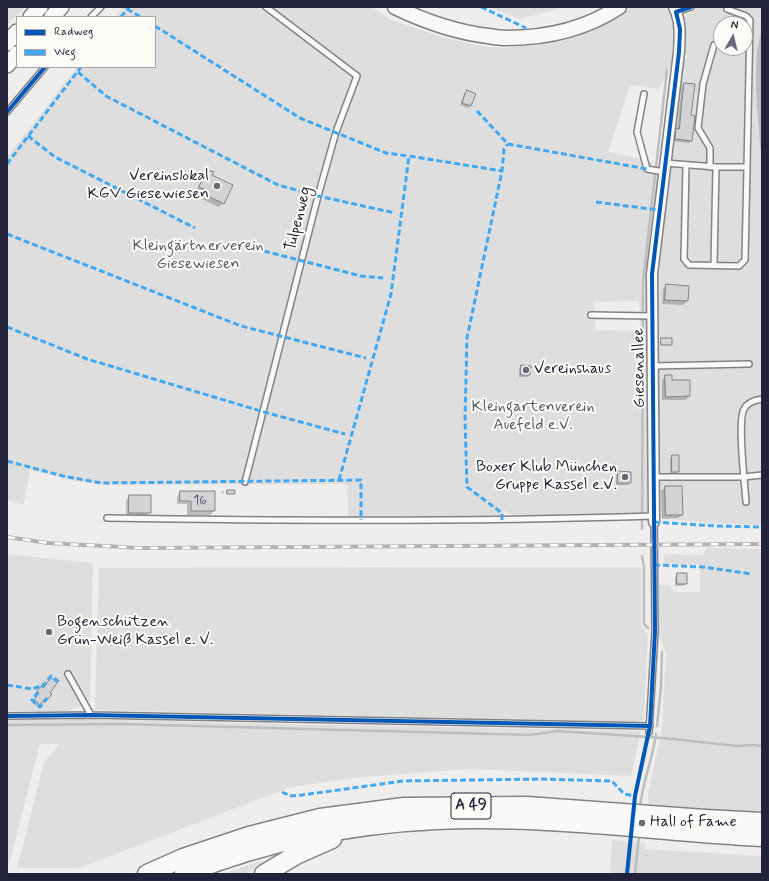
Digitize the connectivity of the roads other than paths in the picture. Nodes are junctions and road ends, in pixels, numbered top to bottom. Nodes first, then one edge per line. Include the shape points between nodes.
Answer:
1 (40, 7) edge
2 (61, 7) edge
3 (101, 7) edge
4 (266, 7) edge
5 (395, 7) edge
6 (619, 7) edge
7 (691, 7) edge
8 (727, 9) dead end
9 (675, 10) edge
10 (32, 16) edge
11 (53, 16) edge
12 (92, 16) edge
13 (16, 33) edge
14 (7, 43) edge
15 (713, 49) edge
16 (16, 55) edge
17 (7, 65) edge
18 (44, 68) edge
19 (644, 94) dead end
20 (7, 112) edge
21 (686, 165) junction
22 (710, 167) junction
23 (716, 167) junction
24 (747, 167) junction
25 (663, 168) junction
26 (714, 265) junction
27 (591, 315) dead end
28 (646, 316) junction
29 (749, 364) dead end
30 (652, 366) junction
31 (762, 399) edge
32 (762, 475) edge
33 (653, 477) junction
34 (744, 477) junction
35 (245, 482) dead end
36 (746, 502) dead end
37 (107, 518) dead end
38 (651, 518) junction
39 (68, 674) dead end
40 (91, 715) junction
41 (7, 716) edge
42 (593, 818) junction
43 (762, 822) edge
44 (367, 826) junction
45 (762, 837) edge
46 (147, 874) edge
47 (184, 874) edge
48 (264, 874) edge

1 - 10 main road
2 - 11 main road
3 - 12 lane
4 - 35 lane, Tulpenweg via 357,76 336,132 318,196
5 - 6 street via 442,26 505,38 544,35 578,27
7 - 9 lane
8 - 24 lane via 750,20
9 - 25 street, Giesenallee via 680,30 679,52
13 - 14 main road
15 - 22 lane via 703,84 698,128 710,148
16 - 17 main road
18 - 20 lane
19 - 25 lane via 637,132 647,169
21 - 22 lane
21 - 25 lane
21 - 26 lane via 684,259 689,265
22 - 23 lane
23 - 24 lane
23 - 26 lane
24 - 26 lane via 745,260 740,266
25 - 28 street, Giesenallee
27 - 28 lane
28 - 30 street, Giesenallee
29 - 30 lane
30 - 33 street, Giesenallee
31 - 34 lane via 744,408 740,421
32 - 34 lane
33 - 34 lane
33 - 38 street, Giesenallee
34 - 36 lane
37 - 38 lane
38 - 40 lane, Giesenallee via 655,630 650,729
39 - 40 lane
40 - 41 lane
42 - 43 highway, A 49
42 - 44 highway, A 49 via 403,822
42 - 45 highway, A 49 via 709,834
42 - 46 highway, A 49 via 527,806 404,807 320,818 248,836 183,858
44 - 47 highway, A 49 via 276,844
44 - 48 highway via 314,847 282,862

